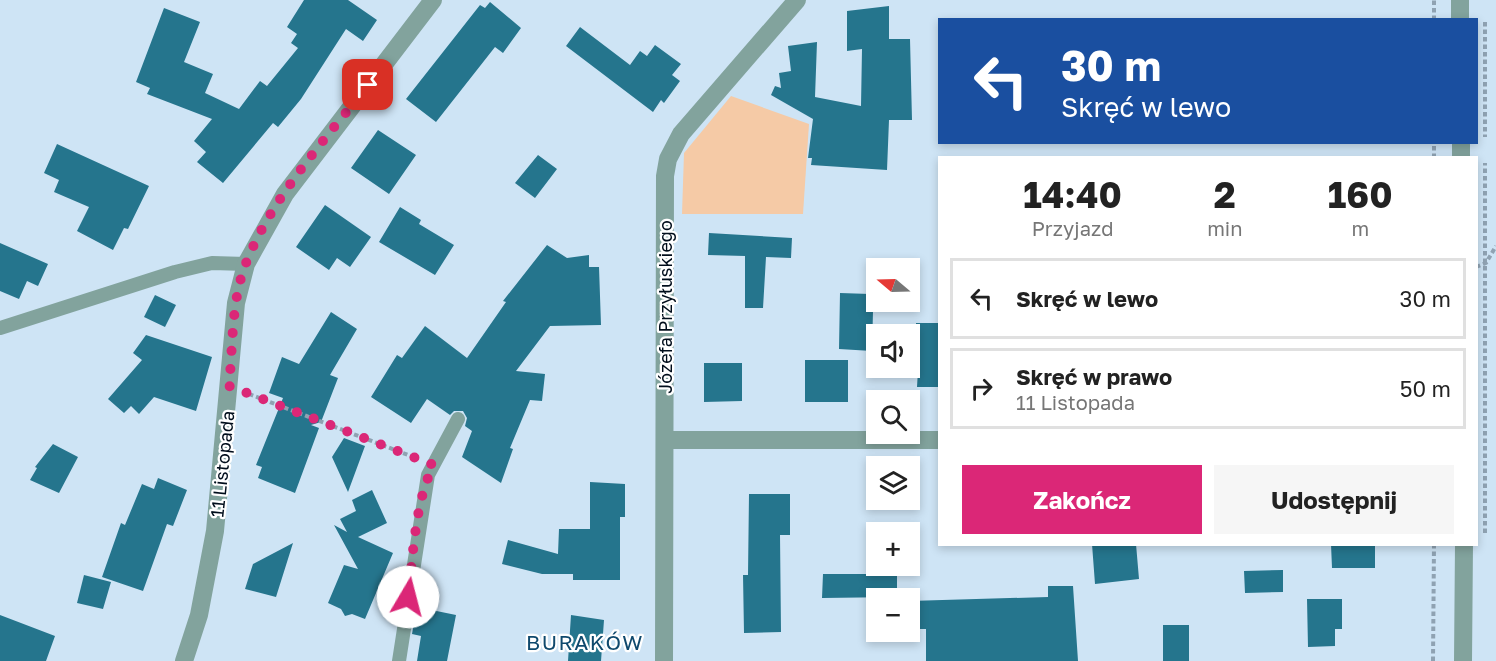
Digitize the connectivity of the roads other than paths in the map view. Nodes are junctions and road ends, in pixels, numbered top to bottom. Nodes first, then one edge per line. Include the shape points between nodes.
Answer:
1 (433, 0) edge
2 (797, 0) edge
3 (1460, 0) edge
4 (1460, 18) edge
5 (246, 264) junction
6 (0, 328) edge
7 (458, 419) dead end
8 (666, 440) junction
9 (938, 440) edge
10 (1464, 546) edge
11 (184, 661) edge
12 (399, 661) edge
13 (664, 661) edge
14 (1463, 661) edge

1 - 5 street, 11 Listopada via 285,194
2 - 8 street, Józefa Przyłuskiego via 681,134 668,159
3 - 4 street
5 - 6 lane via 212,263 175,272
5 - 11 street, 11 Listopada via 236,303 215,531 199,615
7 - 12 lane via 428,475
8 - 9 street
8 - 13 street, Józefa Przyłuskiego
10 - 14 street

